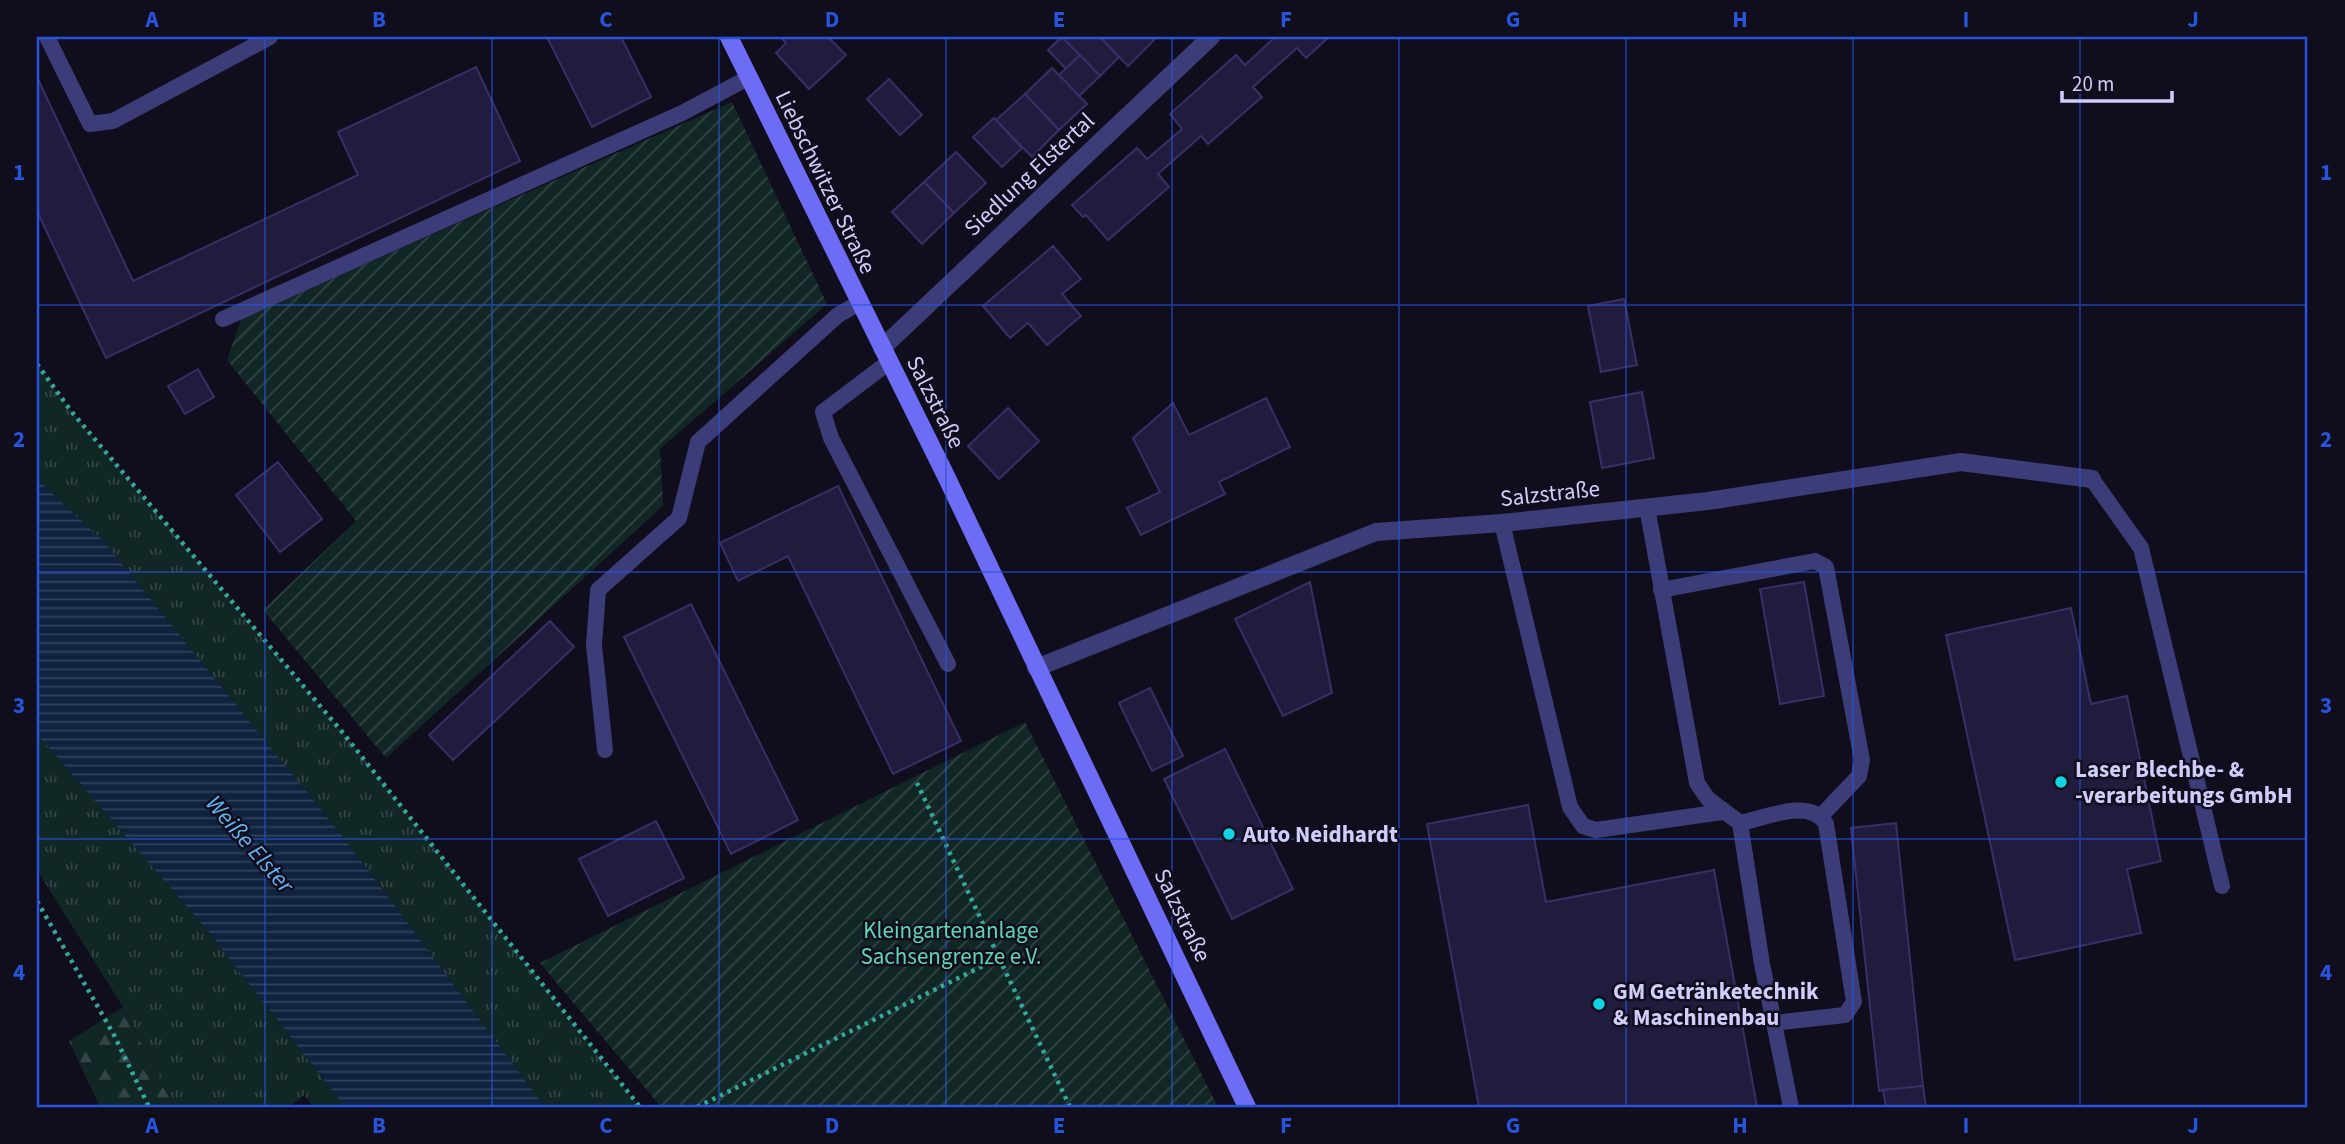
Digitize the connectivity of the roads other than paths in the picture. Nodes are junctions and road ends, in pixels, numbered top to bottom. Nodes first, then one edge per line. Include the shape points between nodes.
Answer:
1 (47, 37) edge
2 (270, 37) edge
3 (729, 37) edge
4 (1211, 37) edge
5 (748, 78) junction
6 (859, 303) junction
7 (223, 319) dead end
8 (885, 355) junction
9 (2092, 479) joint
10 (1647, 507) junction
11 (1502, 523) junction
12 (1661, 590) junction
13 (948, 664) dead end
14 (1036, 668) junction
15 (605, 750) dead end
16 (1722, 812) junction
17 (1821, 816) junction
18 (1740, 823) junction
19 (2222, 886) dead end
20 (1774, 1023) junction
21 (1247, 1107) edge
22 (1791, 1107) edge

1 - 2 lane via 90,124 113,121
3 - 5 main road, Liebschwitzer Straße
4 - 8 street, Siedlung Elstertal
5 - 6 main road, Liebschwitzer Straße
5 - 7 lane via 682,113
6 - 8 main road, Liebschwitzer Straße
6 - 15 lane via 838,315 698,442 679,518 598,590 594,645
8 - 13 lane via 822,412 831,438
8 - 14 main road, Salzstraße
9 - 10 street, Salzstraße via 1961,462
9 - 19 lane via 2141,548
10 - 11 street, Salzstraße
10 - 12 lane
11 - 14 street, Salzstraße via 1376,531
11 - 16 lane via 1574,816 1596,831
12 - 16 lane via 1698,783
12 - 17 lane via 1815,561 1826,567 1862,760 1859,776
14 - 21 main road, Salzstraße
16 - 18 lane
17 - 18 lane via 1799,810
17 - 20 lane via 1826,824 1854,1002 1845,1016
18 - 20 lane
20 - 22 lane

